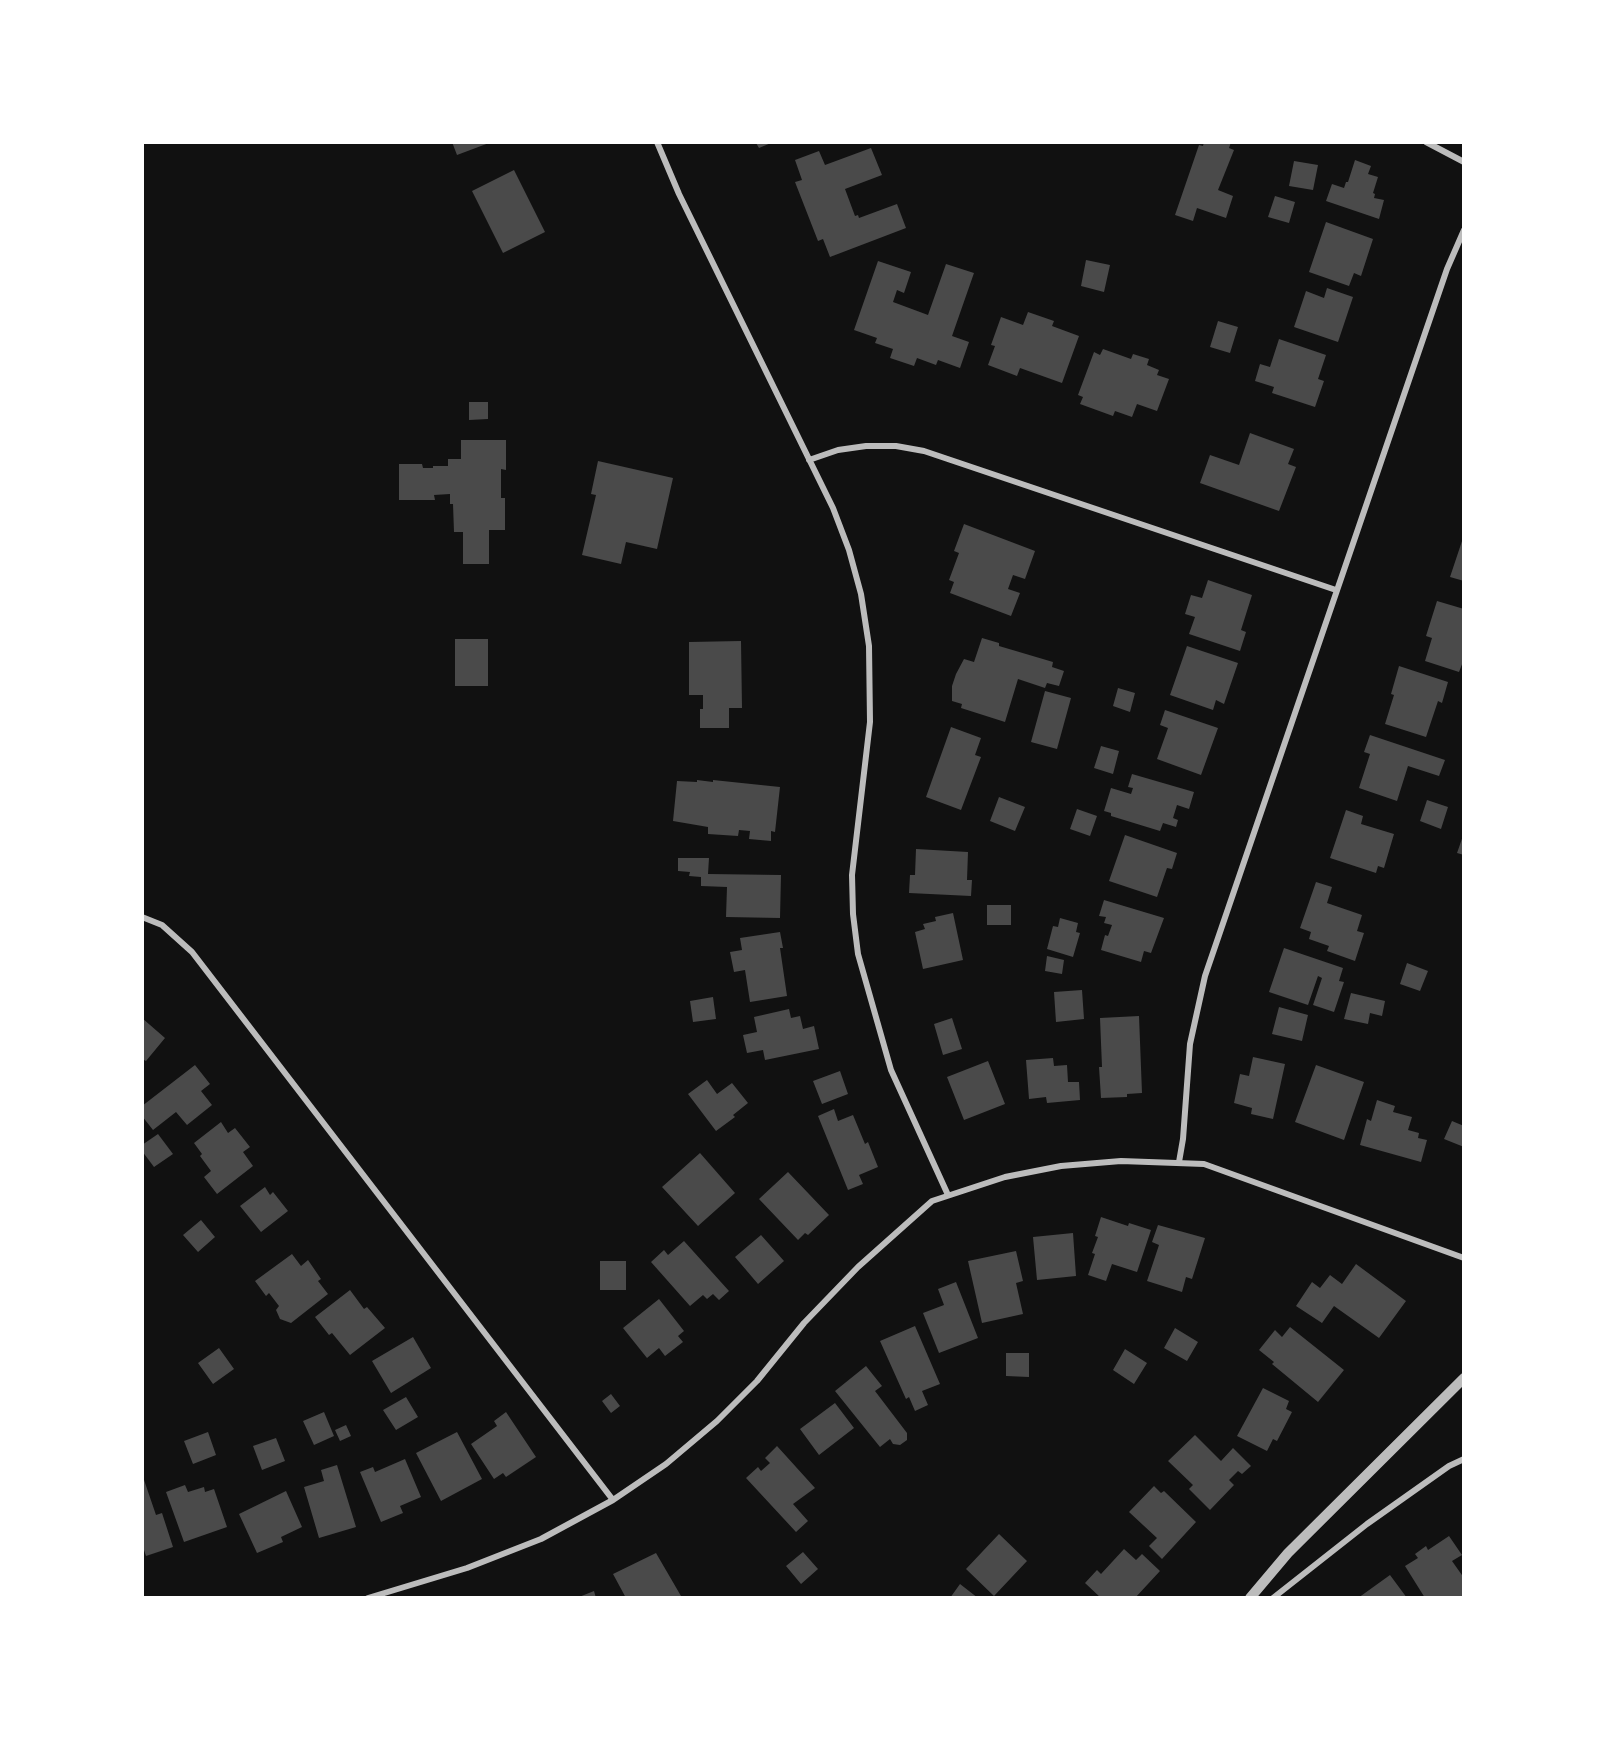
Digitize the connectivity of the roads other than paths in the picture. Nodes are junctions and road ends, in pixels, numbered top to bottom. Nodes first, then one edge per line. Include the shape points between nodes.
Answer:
1 (657, 142) edge
2 (1425, 142) edge
3 (1464, 162) edge
4 (1464, 230) edge
5 (809, 460) junction
6 (1336, 590) junction
7 (142, 917) edge
8 (1179, 1162) junction
9 (948, 1195) junction
10 (1464, 1258) edge
11 (1464, 1377) edge
12 (1464, 1459) edge
13 (613, 1500) junction
14 (368, 1598) edge
15 (1250, 1598) edge
16 (1273, 1598) edge

1 - 5 street
2 - 3 street
4 - 6 street
5 - 6 street via 866,446 924,451
5 - 9 street via 849,550 869,646 870,722 852,874 858,954 891,1070
6 - 8 street via 1205,976 1190,1044
7 - 13 street via 162,925 192,952
8 - 9 street via 1061,1166 1005,1177
8 - 10 street via 1204,1164
9 - 13 street via 932,1201 858,1267 804,1323 757,1382 717,1421 666,1464
11 - 15 street via 1297,1545
12 - 16 street via 1367,1524
13 - 14 street via 530,1543 467,1568

